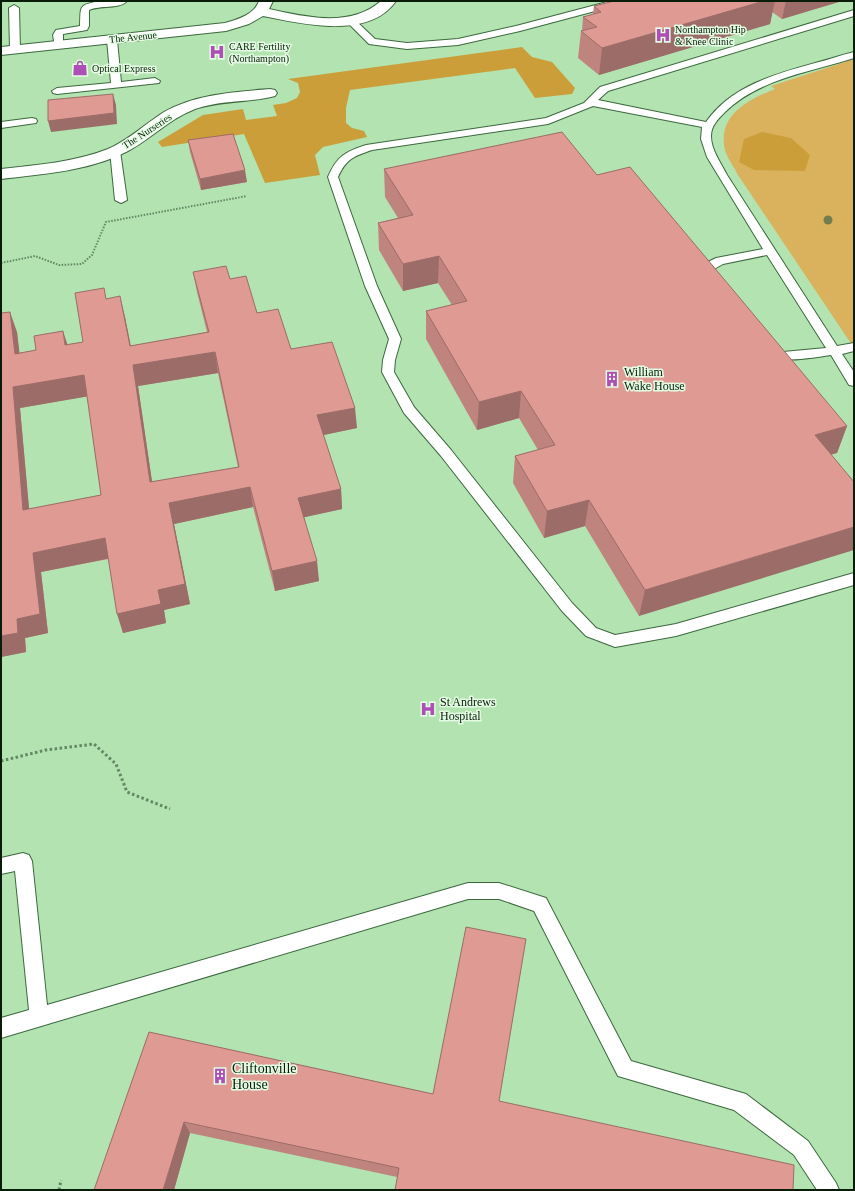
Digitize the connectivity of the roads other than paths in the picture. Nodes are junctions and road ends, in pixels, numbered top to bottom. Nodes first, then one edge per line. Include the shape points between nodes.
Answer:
1 (389, 1) edge
2 (622, 1) edge
3 (121, 2) dead end
4 (264, 6) edge
5 (14, 8) dead end
6 (854, 13) edge
7 (351, 21) junction
8 (112, 40) junction
9 (58, 45) junction
10 (15, 49) junction
11 (1, 51) edge
12 (854, 55) edge
13 (155, 81) dead end
14 (116, 85) junction
15 (56, 91) dead end
16 (270, 93) dead end
17 (591, 102) junction
18 (32, 121) dead end
19 (1, 124) edge
20 (708, 125) junction
21 (115, 151) junction
22 (1, 174) edge
23 (121, 200) dead end
24 (770, 251) junction
25 (723, 293) edge
26 (761, 340) edge
27 (854, 347) edge
28 (834, 351) junction
29 (854, 382) edge
30 (854, 579) edge
31 (1, 866) edge
32 (39, 1017) junction
33 (1, 1028) edge
34 (829, 1190) edge

1 - 7 street, The Avenue via 376,12
2 - 7 lane via 458,42 407,46 372,42
3 - 9 lane via 86,7 84,28 59,32
4 - 7 street, The Avenue via 322,22
4 - 8 street, The Avenue via 241,22 226,27
5 - 10 lane
6 - 17 lane via 604,89
8 - 9 street, The Avenue
8 - 14 lane
9 - 10 street, The Avenue
10 - 11 street, The Avenue
12 - 20 lane via 743,92 724,106
13 - 14 lane
14 - 15 lane
16 - 21 street, The Nurseries via 225,98 191,106 178,111 133,142
17 - 20 lane
17 - 30 lane via 548,121 370,147 350,154 339,163 333,177 371,286 395,339 388,372 409,410 435,439 567,607 591,632 615,641 676,630
18 - 19 lane
20 - 24 lane via 706,138 709,152
21 - 22 street, The Nurseries via 70,164
21 - 23 lane
24 - 25 lane via 720,261 708,267 707,272
24 - 28 lane
26 - 28 lane via 771,352 782,356
27 - 28 lane
28 - 29 lane
31 - 32 lane via 23,861
32 - 33 lane
32 - 34 lane via 468,891 499,891 540,904 625,1069 739,1100 801,1148

